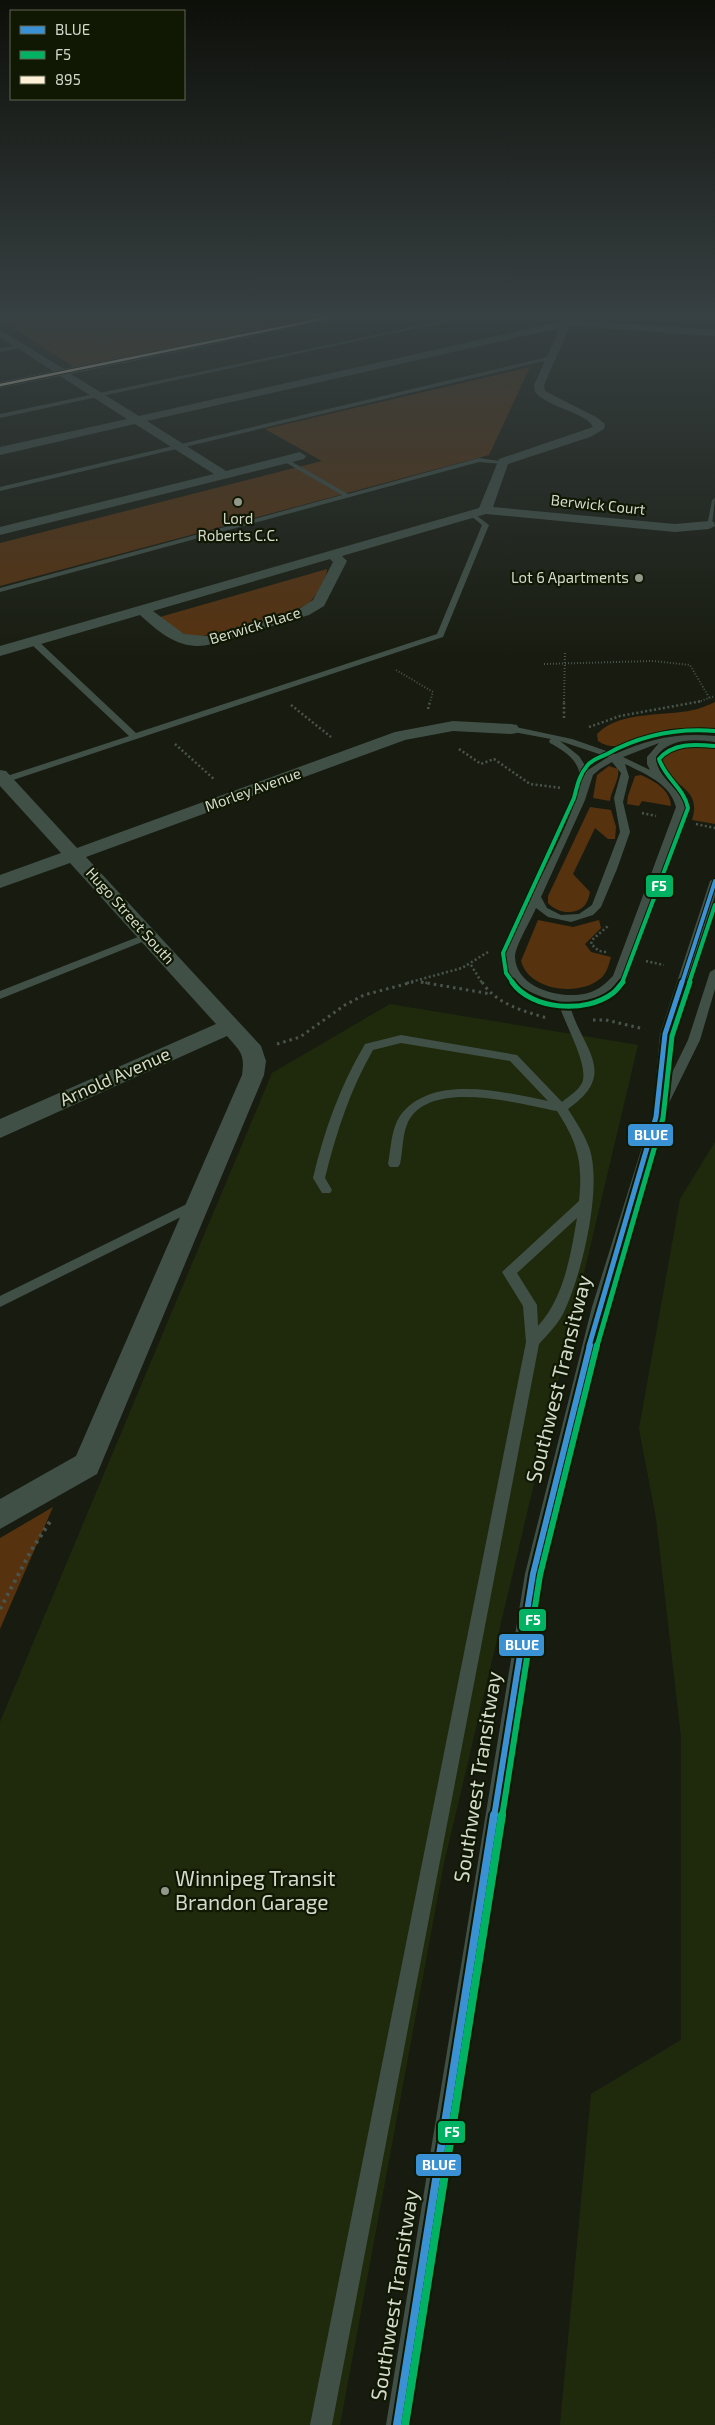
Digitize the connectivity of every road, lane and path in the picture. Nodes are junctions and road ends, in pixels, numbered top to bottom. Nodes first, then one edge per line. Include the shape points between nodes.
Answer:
1 (88, 431) edge
2 (155, 431) edge
3 (242, 431) edge
4 (593, 431) edge
5 (179, 446) junction
6 (0, 451) edge
7 (300, 456) dead end
8 (285, 460) junction
9 (503, 462) junction
10 (224, 475) junction
11 (0, 488) edge
12 (348, 496) junction
13 (715, 500) edge
14 (478, 512) junction
15 (709, 526) joint
16 (0, 531) edge
17 (332, 554) junction
18 (0, 590) edge
19 (143, 610) junction
20 (33, 641) junction
21 (0, 651) edge
22 (565, 651) dead end
23 (544, 664) dead end
24 (565, 664) junction
25 (396, 670) dead end
26 (715, 696) edge
27 (710, 699) junction
28 (291, 705) dead end
29 (428, 709) dead end
30 (564, 718) dead end
31 (600, 721) dead end
32 (511, 729) junction
33 (134, 736) junction
34 (696, 738) junction
35 (333, 739) dead end
36 (715, 739) edge
37 (174, 743) dead end
38 (452, 743) dead end
39 (613, 758) junction
40 (216, 780) dead end
41 (4, 783) edge
42 (666, 783) junction
43 (585, 786) junction
44 (565, 793) dead end
45 (74, 854) junction
46 (715, 881) edge
47 (0, 882) edge
48 (536, 894) junction
49 (148, 936) junction
50 (492, 944) dead end
51 (715, 972) edge
52 (418, 982) junction
53 (0, 994) edge
54 (494, 995) dead end
55 (563, 999) junction
56 (230, 1026) junction
57 (254, 1056) junction
58 (561, 1108) junction
59 (656, 1117) junction
60 (0, 1128) edge
61 (394, 1164) dead end
62 (326, 1190) dead end
63 (587, 1201) junction
64 (197, 1204) junction
65 (0, 1302) edge
66 (533, 1342) junction
67 (0, 1515) edge
68 (52, 1518) dead end
69 (0, 1609) edge
70 (321, 2425) edge
71 (398, 2425) edge

1 - 6 street
2 - 5 street
3 - 5 lane
4 - 9 street via 525,450
5 - 10 street
5 - 11 lane
7 - 8 street
8 - 10 street
8 - 12 lane
9 - 12 lane via 479,460
9 - 14 street
10 - 16 street
12 - 18 lane
13 - 15 lane
14 - 15 street, Berwick Court via 675,528
14 - 17 street
14 - 33 lane via 486,525 440,634
17 - 19 street
17 - 19 street, Berwick Place via 340,561 319,603 304,612 207,641 188,642 174,637
19 - 20 street
20 - 21 street
20 - 33 lane
22 - 24 path
23 - 24 path
24 - 27 path via 653,661 690,665
24 - 30 path
25 - 29 path via 433,692
26 - 27 path
27 - 31 path
28 - 35 path
32 - 39 lane via 552,736
32 - 43 lane via 552,741 573,754 584,769
32 - 45 street, Morley Avenue via 453,726 401,736
33 - 41 lane
34 - 36 lane
34 - 39 lane via 652,741
34 - 42 lane via 674,740 651,756 652,768
37 - 40 path
38 - 44 path via 481,764 494,759 530,784 567,788
39 - 42 lane
39 - 43 lane via 594,768
39 - 48 lane via 626,773 618,799 625,833 597,907 583,916 560,918 539,907
41 - 45 street, Hugo Street South
42 - 55 lane via 678,795 680,813 618,977 602,992
43 - 48 lane
45 - 47 street, Morley Avenue
45 - 49 street, Hugo Street South
46 - 59 lane, Southwest Transitway via 664,1034
48 - 55 lane via 509,963 512,972 528,987
49 - 53 lane
49 - 56 street, Hugo Street South
50 - 52 path via 488,953 471,965
51 - 59 lane, Southwest Transitway via 694,1040
52 - 54 path via 459,986
52 - 57 path via 373,991 335,1010 301,1037
55 - 58 lane via 567,1020 590,1066 591,1079 577,1099
56 - 57 street, Hugo Street South
56 - 60 street, Arnold Avenue
57 - 64 street via 253,1075
58 - 61 lane via 476,1092 433,1097 415,1107 404,1119
58 - 62 lane via 513,1058 402,1038 369,1047 356,1067 325,1152 319,1178
58 - 63 lane via 576,1129 585,1153 589,1177
59 - 71 lane, Southwest Transitway via 599,1307 534,1574
63 - 66 lane via 565,1291 556,1313
63 - 66 lane via 508,1272 530,1305
64 - 65 lane
64 - 67 street via 87,1465
66 - 70 lane
68 - 69 path

